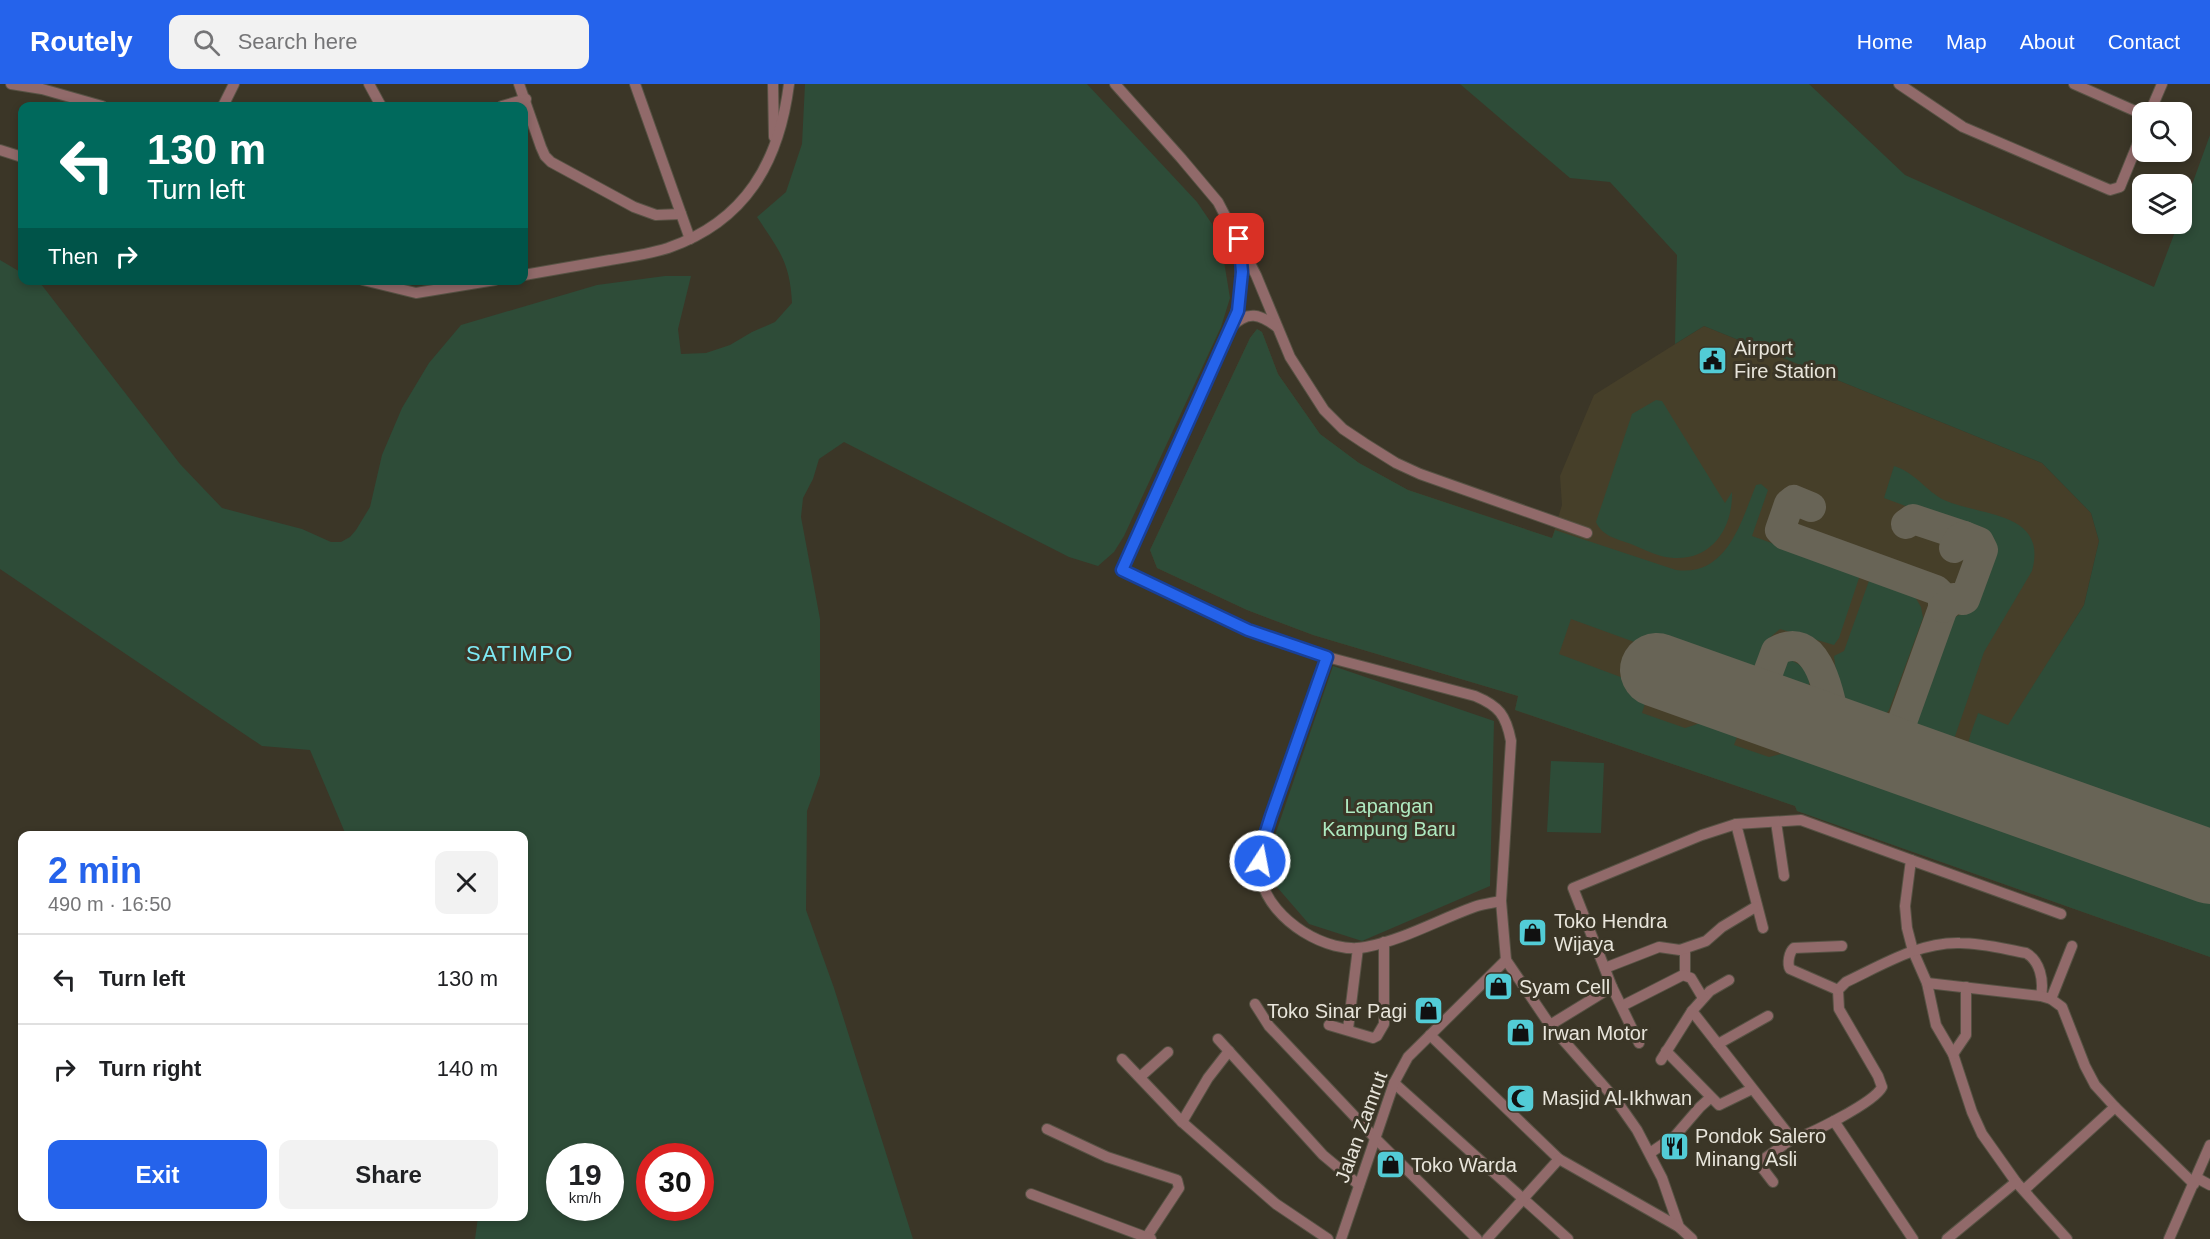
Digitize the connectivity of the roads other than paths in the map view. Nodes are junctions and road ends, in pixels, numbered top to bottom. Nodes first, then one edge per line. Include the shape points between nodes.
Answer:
1 (11, 84) edge
2 (234, 84) edge
3 (369, 84) edge
4 (519, 84) edge
5 (635, 84) edge
6 (773, 84) edge
7 (789, 84) edge
8 (1115, 84) edge
9 (1899, 84) edge
10 (2074, 84) edge
11 (2162, 84) edge
12 (526, 99) junction
13 (88, 102) edge
14 (225, 102) edge
15 (379, 102) edge
16 (516, 102) edge
17 (527, 102) edge
18 (2154, 102) edge
19 (528, 105) edge
20 (2132, 110) edge
21 (774, 144) junction
22 (0, 150) edge
23 (18, 156) edge
24 (2132, 158) edge
25 (681, 214) junction
26 (690, 239) junction
27 (1239, 239) junction
28 (528, 274) edge
29 (383, 285) edge
30 (465, 285) edge
31 (1231, 327) junction
32 (1277, 327) junction
33 (1587, 533) dead end
34 (1327, 657) junction
35 (1776, 822) junction
36 (1736, 824) junction
37 (1911, 860) junction
38 (1784, 876) dead end
39 (1500, 901) junction
40 (1756, 906) junction
41 (2061, 914) dead end
42 (1763, 928) dead end
43 (1384, 942) junction
44 (1842, 946) dead end
45 (2072, 946) dead end
46 (1358, 948) junction
47 (1685, 949) junction
48 (1913, 951) junction
49 (1506, 960) junction
50 (1605, 968) junction
51 (1685, 975) junction
52 (1729, 980) dead end
53 (1927, 983) junction
54 (1612, 987) junction
55 (1966, 987) junction
56 (1838, 990) junction
57 (1703, 998) junction
58 (2046, 998) junction
59 (1255, 1004) dead end
60 (1622, 1006) junction
61 (1692, 1011) junction
62 (1768, 1016) dead end
63 (1329, 1025) dead end
64 (1550, 1025) junction
65 (1348, 1029) junction
66 (1430, 1035) junction
67 (1218, 1039) dead end
68 (1639, 1043) dead end
69 (1718, 1044) junction
70 (1229, 1051) junction
71 (1168, 1052) dead end
72 (1953, 1054) junction
73 (1122, 1059) dead end
74 (1140, 1077) junction
75 (1394, 1083) junction
76 (1752, 1089) junction
77 (1710, 1098) junction
78 (2115, 1107) junction
79 (1834, 1121) junction
80 (1182, 1122) junction
81 (1047, 1129) dead end
82 (1791, 1138) junction
83 (1376, 1139) junction
84 (2210, 1144) edge
85 (1650, 1153) junction
86 (1559, 1159) junction
87 (2195, 1181) junction
88 (1773, 1182) dead end
89 (2016, 1182) junction
90 (1359, 1185) junction
91 (2210, 1185) edge
92 (2024, 1190) junction
93 (1031, 1194) dead end
94 (1523, 1198) junction
95 (1679, 1227) junction
96 (1149, 1238) edge
97 (2170, 1238) edge
98 (1328, 1239) edge
99 (1341, 1239) edge
100 (1477, 1239) edge
101 (1487, 1239) edge
102 (1568, 1239) edge
103 (1692, 1239) edge
104 (1913, 1239) edge
105 (1947, 1239) edge
106 (2067, 1239) edge

1 - 13 street
2 - 14 street
3 - 15 street
4 - 12 street
5 - 25 street
6 - 21 street
7 - 21 street via 785,114
8 - 27 street via 1218,202
9 - 24 street via 1963,127 2110,190 2120,187
10 - 20 street
11 - 18 street
12 - 16 street
12 - 17 street
19 - 25 street via 541,147 551,162 634,207 656,215
21 - 26 street via 769,162 745,198 713,226
22 - 23 street
25 - 26 street
26 - 28 street via 653,252
27 - 31 street via 1241,287
27 - 32 street
29 - 30 street via 416,293
31 - 32 street via 1252,315
31 - 34 street via 1122,570 1248,630
32 - 33 street via 1290,357 1324,410 1364,443 1420,474
34 - 39 street via 1475,696 1502,713 1511,741
34 - 46 street via 1263,841 1261,880 1274,908 1288,922 1315,938
35 - 36 street
35 - 37 street via 1801,820
35 - 38 street
36 - 40 street
36 - 50 street via 1573,888
37 - 41 street
37 - 48 street via 1905,918
39 - 43 street
39 - 49 street
40 - 42 street
40 - 47 street via 1706,941
43 - 46 street
43 - 65 street via 1383,1028 1373,1038
44 - 56 street via 1792,949 1788,965
45 - 58 street
46 - 65 street
47 - 50 street via 1675,951 1659,946
47 - 51 street
48 - 53 street
48 - 56 street via 1846,982
48 - 58 street via 1962,943 2026,952 2038,966
49 - 64 street
49 - 66 street, Jalan Zamrut
50 - 54 street
51 - 57 street
51 - 60 street
52 - 57 street
53 - 55 street
53 - 72 street via 1936,1025
54 - 60 street
54 - 64 street
55 - 58 street
55 - 72 street via 1966,1035
56 - 79 street via 1839,1009 1882,1087 1876,1096
57 - 61 street
58 - 78 street via 2062,1007 2090,1076
59 - 83 street via 1269,1026
60 - 68 street
61 - 69 street
61 - 77 street via 1663,1055
62 - 69 street
63 - 65 street
64 - 85 street via 1616,1100
66 - 75 street, Jalan Zamrut via 1408,1057
66 - 86 street
67 - 70 street
69 - 76 street
70 - 80 street
70 - 90 street via 1323,1155
71 - 74 street
72 - 89 street via 1977,1124
73 - 74 street
74 - 80 street
75 - 83 street, Jalan Zamrut
75 - 94 street
76 - 77 street via 1719,1105
76 - 82 street
77 - 85 street via 1675,1136
78 - 87 street
78 - 92 street
79 - 82 street
79 - 104 street
80 - 98 street via 1276,1204
81 - 96 street via 1107,1158 1178,1180 1179,1188
82 - 88 street via 1761,1161
83 - 90 street, Jalan Zamrut
83 - 100 street
84 - 87 street
85 - 95 street
86 - 94 street
86 - 95 street
87 - 91 street
87 - 97 street
89 - 92 street
89 - 105 street
90 - 99 street, Jalan Zamrut
92 - 106 street
93 - 96 street
94 - 101 street
94 - 102 street
95 - 103 street

